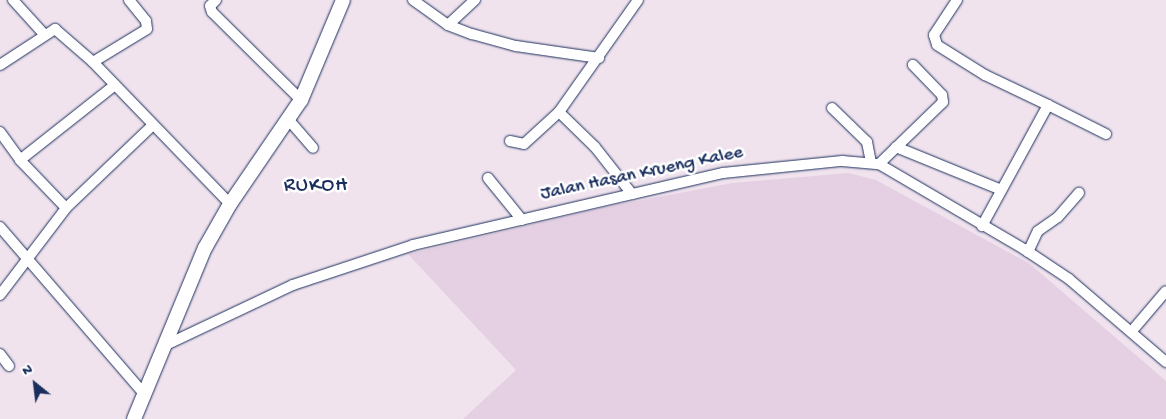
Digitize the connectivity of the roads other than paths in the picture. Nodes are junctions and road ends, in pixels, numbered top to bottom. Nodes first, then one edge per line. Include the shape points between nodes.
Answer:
1 (13, 0) edge
2 (129, 0) edge
3 (216, 0) edge
4 (343, 0) edge
5 (413, 0) edge
6 (475, 0) edge
7 (638, 0) edge
8 (957, 0) edge
9 (448, 25) junction
10 (42, 34) junction
11 (599, 58) junction
12 (93, 62) junction
13 (0, 65) edge
14 (913, 65) dead end
15 (115, 85) junction
16 (301, 100) junction
17 (1048, 105) junction
18 (832, 108) dead end
19 (559, 112) junction
20 (288, 119) junction
21 (153, 125) junction
22 (0, 132) edge
23 (1106, 134) dead end
24 (510, 141) dead end
25 (896, 146) junction
26 (313, 148) dead end
27 (20, 160) junction
28 (875, 163) junction
29 (488, 178) dead end
30 (999, 189) junction
31 (1079, 193) dead end
32 (632, 194) junction
33 (230, 204) junction
34 (66, 208) junction
35 (522, 220) junction
36 (982, 226) junction
37 (0, 227) edge
38 (1028, 252) junction
39 (28, 256) junction
40 (1166, 291) edge
41 (0, 296) edge
42 (1132, 332) junction
43 (168, 344) junction
44 (0, 354) edge
45 (1166, 362) edge
46 (9, 366) dead end
47 (145, 395) junction
48 (134, 419) edge

1 - 10 street
2 - 12 street via 146,21 147,29
3 - 16 street via 210,6 212,12
4 - 16 street
5 - 9 street
6 - 9 street
7 - 11 street
8 - 17 street via 934,34 934,41 984,75
9 - 11 street via 516,46
10 - 12 street via 55,29
10 - 13 street via 18,55
11 - 19 street
12 - 15 street
14 - 25 street via 944,100
15 - 21 street
15 - 27 street
16 - 20 street
17 - 23 street
17 - 30 street
18 - 28 street via 867,142
19 - 24 street via 524,144
19 - 32 street via 596,147
20 - 26 street
20 - 33 street
21 - 33 street
21 - 34 street
22 - 27 street
25 - 28 street
25 - 30 street
27 - 34 street
28 - 32 street, Jalan Hasan Krueng Kalee via 780,165 723,173
28 - 36 street
29 - 35 street
30 - 36 street
31 - 38 street via 1058,217 1038,231
32 - 35 street, Jalan Hasan Krueng Kalee
33 - 43 street via 205,248
34 - 39 street
35 - 43 street, Jalan Hasan Krueng Kalee via 413,245 319,275 272,293
36 - 38 street
37 - 39 street
38 - 42 street via 1069,279
39 - 41 street
39 - 47 street
40 - 42 street
42 - 45 street
43 - 47 street
44 - 46 street
47 - 48 street

